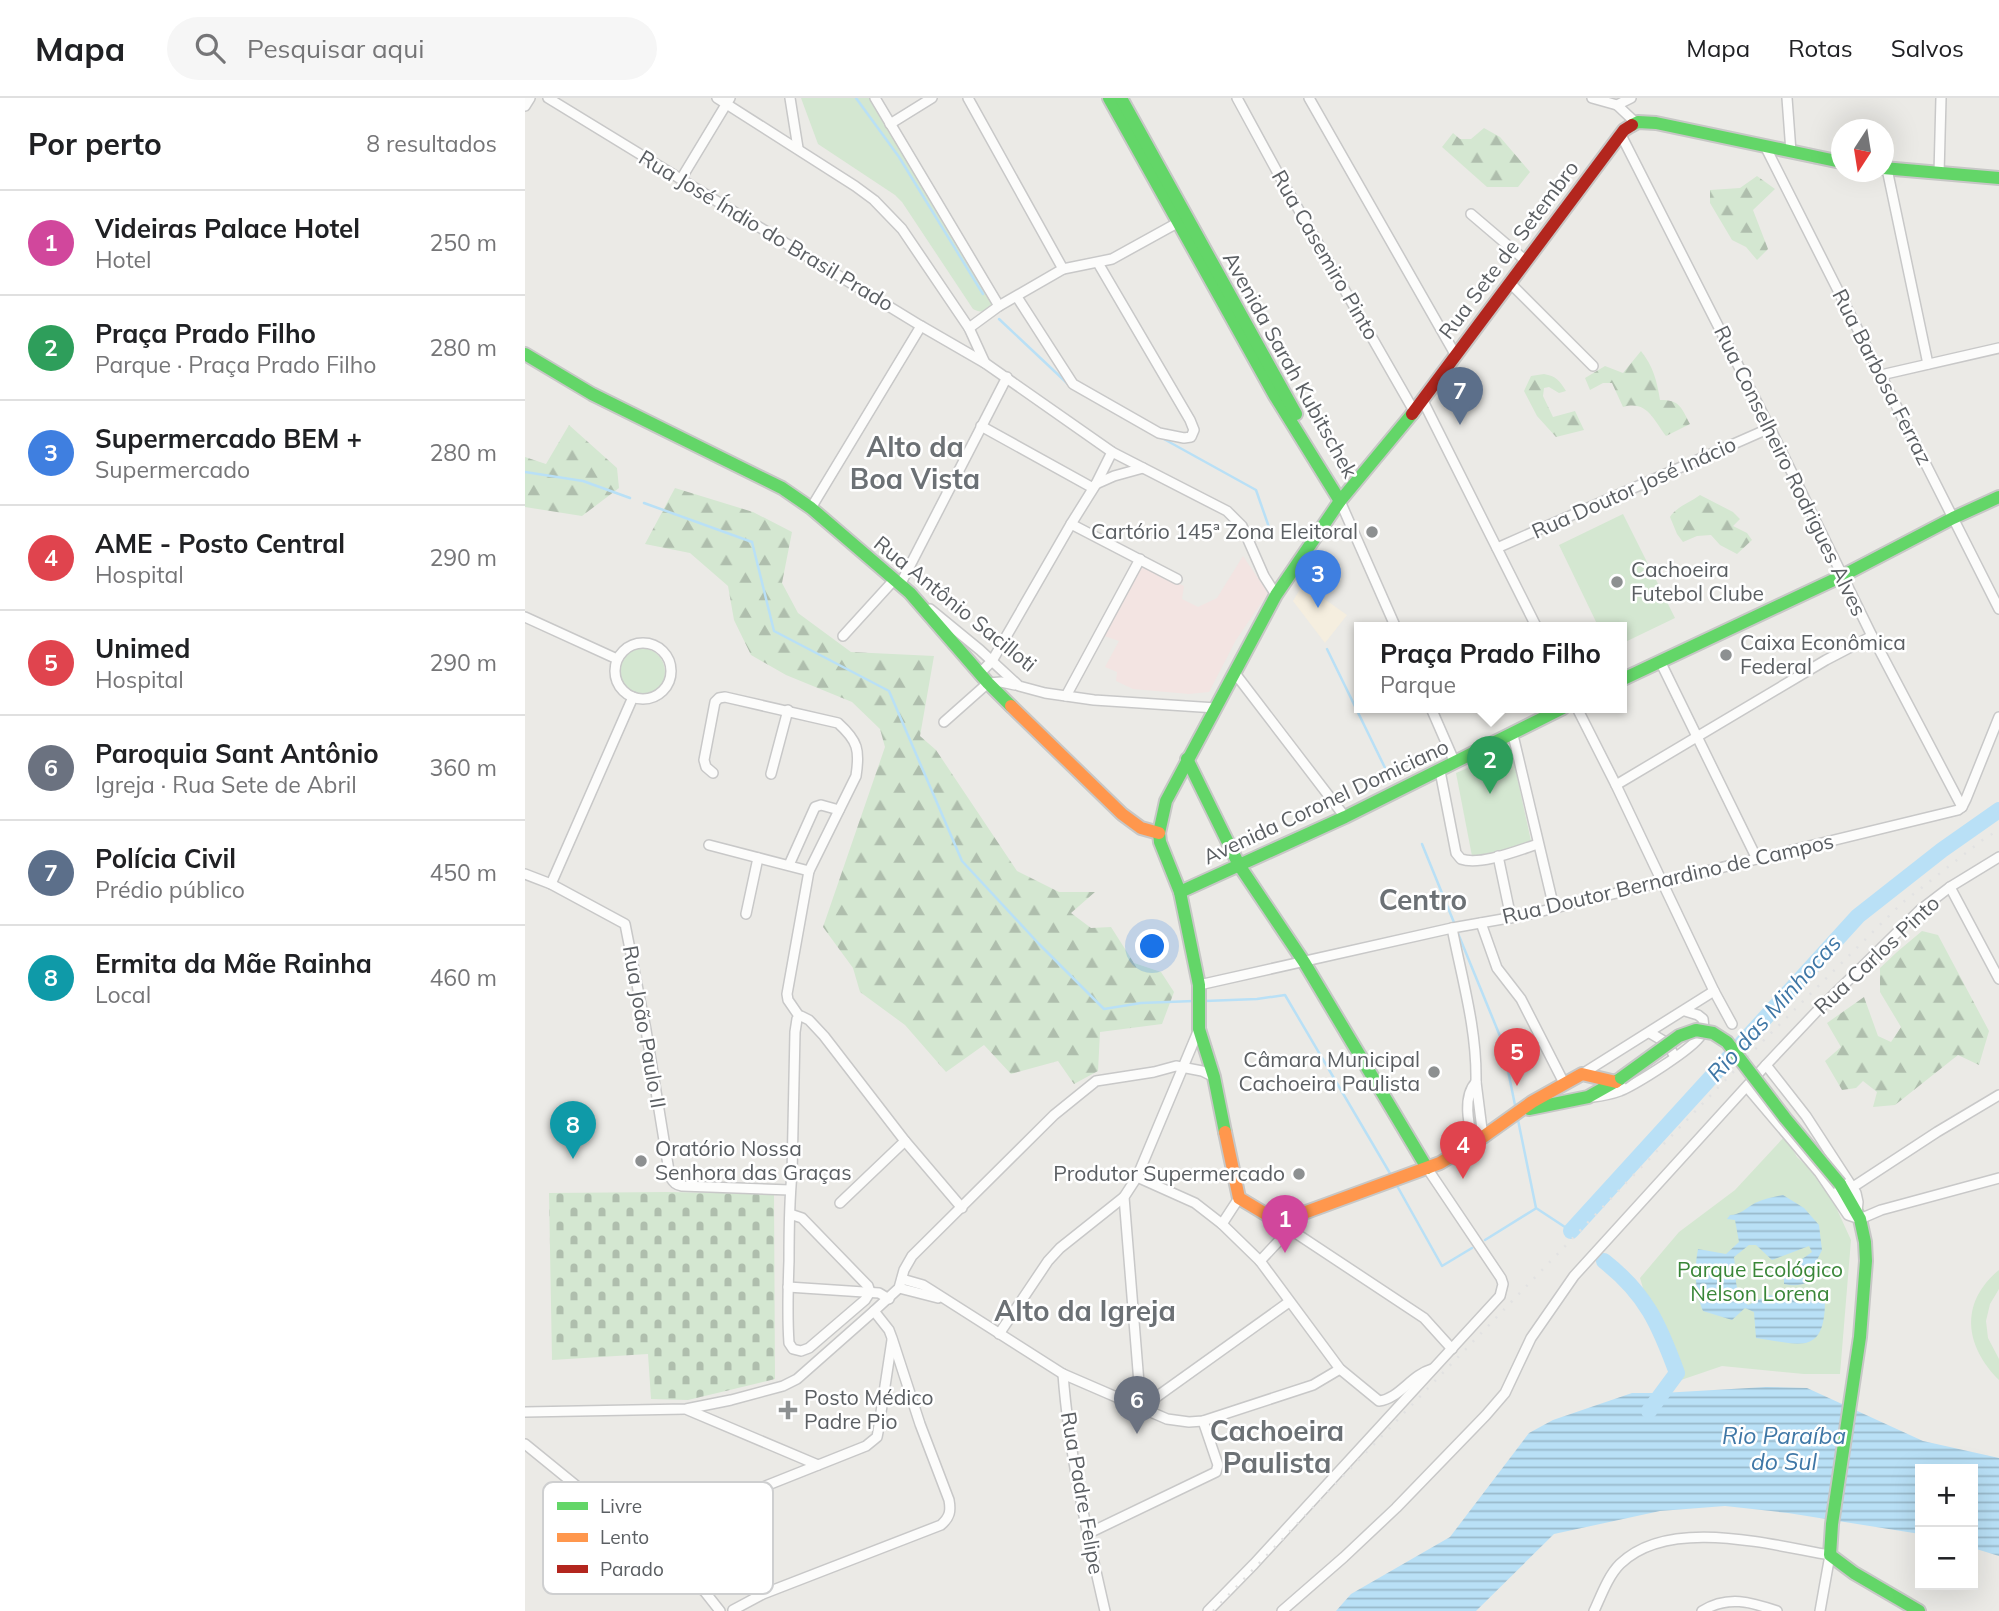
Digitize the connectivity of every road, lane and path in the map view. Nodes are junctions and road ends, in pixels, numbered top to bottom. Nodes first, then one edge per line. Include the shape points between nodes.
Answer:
1 (530, 98) edge
2 (548, 98) edge
3 (717, 98) edge
4 (790, 98) edge
5 (875, 98) edge
6 (932, 98) edge
7 (968, 98) edge
8 (1109, 98) edge
9 (1121, 98) edge
10 (1237, 98) edge
11 (1309, 98) edge
12 (1631, 98) edge
13 (1787, 98) edge
14 (1941, 98) edge
15 (1596, 99) edge
16 (728, 101) edge
17 (1614, 102) edge
18 (525, 106) edge
19 (1635, 122) junction
20 (890, 124) junction
21 (1620, 134) junction
22 (1765, 146) junction
23 (798, 148) junction
24 (1791, 152) junction
25 (1831, 160) edge
26 (1894, 170) edge
27 (1939, 174) junction
28 (1999, 178) edge
29 (681, 179) junction
30 (1889, 182) edge
31 (1471, 214) dead end
32 (1179, 222) junction
33 (1525, 260) junction
34 (1098, 263) junction
35 (1063, 269) junction
36 (1509, 282) junction
37 (1017, 297) junction
38 (999, 306) junction
39 (921, 326) junction
40 (969, 328) junction
41 (1999, 348) edge
42 (525, 354) edge
43 (1455, 354) junction
44 (985, 363) junction
45 (1928, 364) junction
46 (1593, 366) dead end
47 (1881, 374) junction
48 (1007, 377) junction
49 (1279, 394) junction
50 (1422, 400) junction
51 (1414, 411) junction
52 (981, 426) junction
53 (1770, 428) junction
54 (1112, 452) junction
55 (1143, 468) junction
56 (1095, 486) junction
57 (1999, 497) edge
58 (1340, 501) junction
59 (811, 508) junction
60 (1953, 518) junction
61 (1071, 524) junction
62 (1497, 548) junction
63 (1140, 559) junction
64 (1842, 576) junction
65 (1177, 579) dead end
66 (901, 586) junction
67 (1276, 595) junction
68 (1999, 609) edge
69 (525, 618) edge
70 (1392, 622) edge
71 (1534, 622) edge
72 (843, 636) dead end
73 (1872, 636) junction
74 (617, 659) junction
75 (992, 661) junction
76 (1660, 661) junction
77 (1234, 672) junction
78 (1627, 677) edge
79 (984, 678) junction
80 (1020, 686) junction
81 (1066, 695) junction
82 (633, 697) junction
83 (1216, 708) junction
84 (788, 710) junction
85 (1433, 713) edge
86 (1553, 713) edge
87 (1580, 713) edge
88 (1999, 717) edge
89 (944, 722) dead end
90 (1513, 734) junction
91 (1697, 736) junction
92 (1187, 759) junction
93 (1455, 763) junction
94 (1440, 771) junction
95 (713, 773) dead end
96 (771, 774) dead end
97 (1616, 785) junction
98 (1964, 803) junction
99 (839, 810) junction
100 (1345, 817) junction
101 (1159, 833) junction
102 (1538, 844) junction
103 (709, 845) dead end
104 (1498, 856) junction
105 (1999, 857) edge
106 (758, 858) junction
107 (1757, 859) junction
108 (789, 865) junction
109 (1239, 865) junction
110 (809, 871) junction
111 (525, 874) edge
112 (1662, 883) junction
113 (551, 884) junction
114 (1950, 887) junction
115 (1180, 892) junction
116 (1554, 908) junction
117 (747, 914) dead end
118 (1511, 918) junction
119 (1481, 923) junction
120 (1452, 928) junction
121 (1304, 962) junction
122 (1999, 979) edge
123 (1199, 985) junction
124 (1714, 991) junction
125 (1685, 1011) junction
126 (799, 1016) junction
127 (1732, 1024) dead end
128 (1199, 1029) junction
129 (1650, 1033) junction
130 (1675, 1057) junction
131 (1766, 1065) junction
132 (1185, 1066) junction
133 (1214, 1077) junction
134 (1574, 1079) junction
135 (1618, 1080) junction
136 (1747, 1087) junction
137 (1999, 1095) edge
138 (1585, 1097) junction
139 (1521, 1111) junction
140 (1478, 1140) junction
141 (905, 1141) junction
142 (1427, 1168) junction
143 (1137, 1177) junction
144 (1999, 1178) edge
145 (1846, 1185) junction
146 (790, 1189) junction
147 (1124, 1197) junction
148 (1239, 1198) junction
149 (840, 1203) dead end
150 (962, 1208) junction
151 (790, 1214) junction
152 (1858, 1215) junction
153 (1222, 1224) junction
154 (1284, 1226) junction
155 (1260, 1261) junction
156 (901, 1284) junction
157 (788, 1287) junction
158 (870, 1292) junction
159 (889, 1298) junction
160 (1289, 1302) junction
161 (874, 1311) junction
162 (999, 1334) junction
163 (892, 1338) junction
164 (1452, 1349) junction
165 (1340, 1369) junction
166 (1433, 1369) junction
167 (1063, 1374) junction
168 (1141, 1408) junction
169 (686, 1409) junction
170 (525, 1412) edge
171 (1203, 1422) junction
172 (525, 1444) edge
173 (818, 1465) junction
174 (572, 1482) edge
175 (773, 1483) edge
176 (1087, 1534) junction
177 (1830, 1555) junction
178 (773, 1590) edge
179 (707, 1594) edge
180 (763, 1594) edge
181 (720, 1611) edge
182 (732, 1611) edge
183 (1105, 1611) edge
184 (1208, 1611) edge
185 (1282, 1611) edge
186 (1594, 1611) edge
187 (1702, 1611) edge
188 (1777, 1611) edge
189 (1820, 1611) edge
190 (1919, 1611) edge

1 - 18 street
2 - 29 street, Rua José Índio do Brasil Prado
3 - 16 street
4 - 23 street
5 - 20 street
6 - 20 street
7 - 35 street
8 - 32 main road, Avenida Sarah Kubitschek
9 - 49 main road, Avenida Sarah Kubitschek
10 - 51 street, Rua Casemiro Pinto
11 - 43 street
12 - 17 street
13 - 24 street
14 - 27 street
15 - 17 street
16 - 23 street
16 - 29 street
17 - 19 street
19 - 21 main road, Rua Sete de Setembro
19 - 22 main road
20 - 38 street
21 - 33 main road, Rua Sete de Setembro
21 - 53 street, Rua Conselheiro Rodrigues Alves
22 - 24 main road
22 - 47 street, Rua Barbosa Ferraz
23 - 40 street via 890,214
24 - 25 main road
26 - 27 main road
27 - 28 main road
29 - 39 street, Rua José Índio do Brasil Prado
30 - 45 street
31 - 33 street
32 - 34 street
32 - 49 main road, Avenida Sarah Kubitschek
33 - 36 main road, Rua Sete de Setembro
34 - 35 street
34 - 37 street via 1190,420 1194,430 1188,438 1159,433 1073,384
35 - 37 street
36 - 43 main road, Rua Sete de Setembro
36 - 46 street
37 - 38 street
38 - 40 street
39 - 44 street, Rua José Índio do Brasil Prado
39 - 59 street
40 - 44 street
41 - 45 street
42 - 59 main road, Rua Antônio Sacilloti via 591,394 782,488
43 - 50 main road, Rua Sete de Setembro
44 - 48 street, Rua José Índio do Brasil Prado
45 - 47 street
47 - 60 street, Rua Barbosa Ferraz
48 - 52 street
48 - 54 street, Rua José Índio do Brasil Prado
49 - 58 main road, Avenida Sarah Kubitschek
50 - 51 main road, Rua Sete de Setembro
50 - 62 street
51 - 58 main road, Rua Sete de Setembro
52 - 56 street
52 - 66 street
53 - 62 street, Rua Doutor José Inácio
53 - 64 street, Rua Conselheiro Rodrigues Alves
54 - 55 street, Rua José Índio do Brasil Prado
54 - 56 street
55 - 56 street
55 - 67 street, Rua José Índio do Brasil Prado via 1236,519
56 - 61 street
57 - 60 main road
58 - 67 main road, Rua Sete de Setembro
58 - 70 street
59 - 66 main road, Rua Antônio Sacilloti
60 - 64 main road
60 - 68 street, Rua Barbosa Ferraz
61 - 63 street
61 - 75 street
62 - 71 street
63 - 65 street
63 - 81 street
64 - 73 street, Rua Conselheiro Rodrigues Alves
64 - 76 main road
66 - 72 street
66 - 75 street, Rua Antônio Sacilloti
66 - 79 main road
67 - 77 main road, Rua Sete de Setembro
69 - 74 street
73 - 91 street
73 - 98 street, Rua Conselheiro Rodrigues Alves
74 - 82 street via 617,682
74 - 82 street via 629,646 646,643 667,657 671,673 665,690 650,699
75 - 79 street
75 - 80 street, Rua Antônio Sacilloti
76 - 78 main road
76 - 91 street
77 - 83 main road, Rua Sete de Setembro
77 - 100 street
79 - 80 street
79 - 89 street
79 - 101 main road via 1122,814 1141,828
80 - 81 street, Rua Antônio Sacilloti
81 - 83 street, Rua Antônio Sacilloti
82 - 113 street
83 - 92 main road, Rua Sete de Setembro
84 - 95 street via 719,698 703,760
84 - 96 street
84 - 99 street via 838,723 851,734 858,760 856,776
85 - 93 street
86 - 90 main road, Avenida Coronel Domiciano
87 - 97 street
88 - 98 street
90 - 93 main road, Avenida Coronel Domiciano
90 - 102 street
91 - 97 street
91 - 107 street
92 - 101 main road, Rua Sete de Setembro via 1166,801
92 - 109 main road
93 - 94 main road, Avenida Coronel Domiciano
94 - 100 main road, Avenida Coronel Domiciano
94 - 104 street via 1458,856 1471,861
97 - 112 street
98 - 107 street, Rua Doutor Bernardino de Campos via 1957,810
99 - 108 street via 815,807
99 - 110 street
100 - 109 main road, Avenida Coronel Domiciano
101 - 115 main road
102 - 104 street
102 - 116 street
103 - 106 street
104 - 118 street
105 - 114 street, Rua Carlos Pinto
106 - 108 street
106 - 117 street
107 - 112 street, Rua Doutor Bernardino de Campos
108 - 110 street
109 - 115 main road, Avenida Coronel Domiciano
109 - 121 main road
110 - 126 street via 787,994
111 - 113 street, Rua João Paulo II
112 - 116 street, Rua Doutor Bernardino de Campos
112 - 124 street
113 - 146 street, Rua João Paulo II via 625,924 670,1177 676,1185
114 - 122 street
114 - 131 street, Rua Carlos Pinto via 1902,927
115 - 123 main road
116 - 118 street, Rua Doutor Bernardino de Campos
118 - 119 street, Rua Doutor Bernardino de Campos
119 - 120 street, Rua Doutor Bernardino de Campos
119 - 134 street via 1497,968
120 - 121 street, Rua Doutor Bernardino de Campos
120 - 140 street via 1476,1056
121 - 123 street, Rua Doutor Bernardino de Campos
121 - 142 main road
123 - 128 main road
124 - 125 street
124 - 127 street
125 - 129 street
125 - 130 street via 1701,1016 1704,1028 1698,1040
126 - 141 street via 824,1036
126 - 146 street
128 - 132 street
128 - 133 main road
129 - 130 street via 1664,1040
129 - 134 street
130 - 138 street via 1619,1091
131 - 136 street, Rua Carlos Pinto
131 - 145 street via 1806,1116
132 - 133 street
132 - 143 street
132 - 150 street via 1096,1081 1054,1115
133 - 148 main road
134 - 135 main road
134 - 138 main road
134 - 139 main road
135 - 138 main road
135 - 145 main road, bridge via 1680,1036 1694,1030 1720,1036
136 - 152 street via 1819,1172 1848,1215
136 - 185 street, Rua Carlos Pinto via 1573,1276 1531,1338 1505,1394 1396,1508
137 - 145 street
138 - 139 main road
139 - 140 main road
140 - 142 main road
141 - 149 street
141 - 150 street
142 - 154 main road
142 - 164 street via 1503,1284 1500,1296
143 - 147 street
143 - 153 street via 1195,1203
144 - 152 street
145 - 152 main road
146 - 151 street
147 - 162 street via 1060,1248
147 - 168 street
148 - 153 street
148 - 154 main road
150 - 156 street via 912,1256
151 - 157 street
151 - 158 street via 802,1218
152 - 177 main road via 1865,1242 1864,1296
153 - 155 street
154 - 155 street
154 - 164 street via 1424,1318
155 - 160 street
156 - 159 street
156 - 162 street via 923,1285
157 - 158 street
157 - 158 street via 789,1343 801,1351
158 - 159 street
159 - 161 street
160 - 165 street
160 - 168 street
161 - 163 street
161 - 169 street via 791,1383
162 - 167 street
163 - 173 street via 877,1437
163 - 178 street via 949,1500 949,1517 941,1525
164 - 166 street
165 - 166 street via 1385,1401 1417,1375
165 - 171 street via 1313,1385
166 - 184 street
167 - 168 street
167 - 176 street, Rua Padre Felipe
168 - 171 street via 1167,1419
169 - 170 street
169 - 173 street
171 - 176 street via 1218,1465 1216,1472
172 - 174 street
173 - 175 street
176 - 183 street, Rua Padre Felipe
177 - 186 street via 1727,1538 1677,1538 1640,1550 1619,1565
177 - 189 street
177 - 190 main road
179 - 181 street
180 - 182 street
187 - 188 street via 1738,1600

